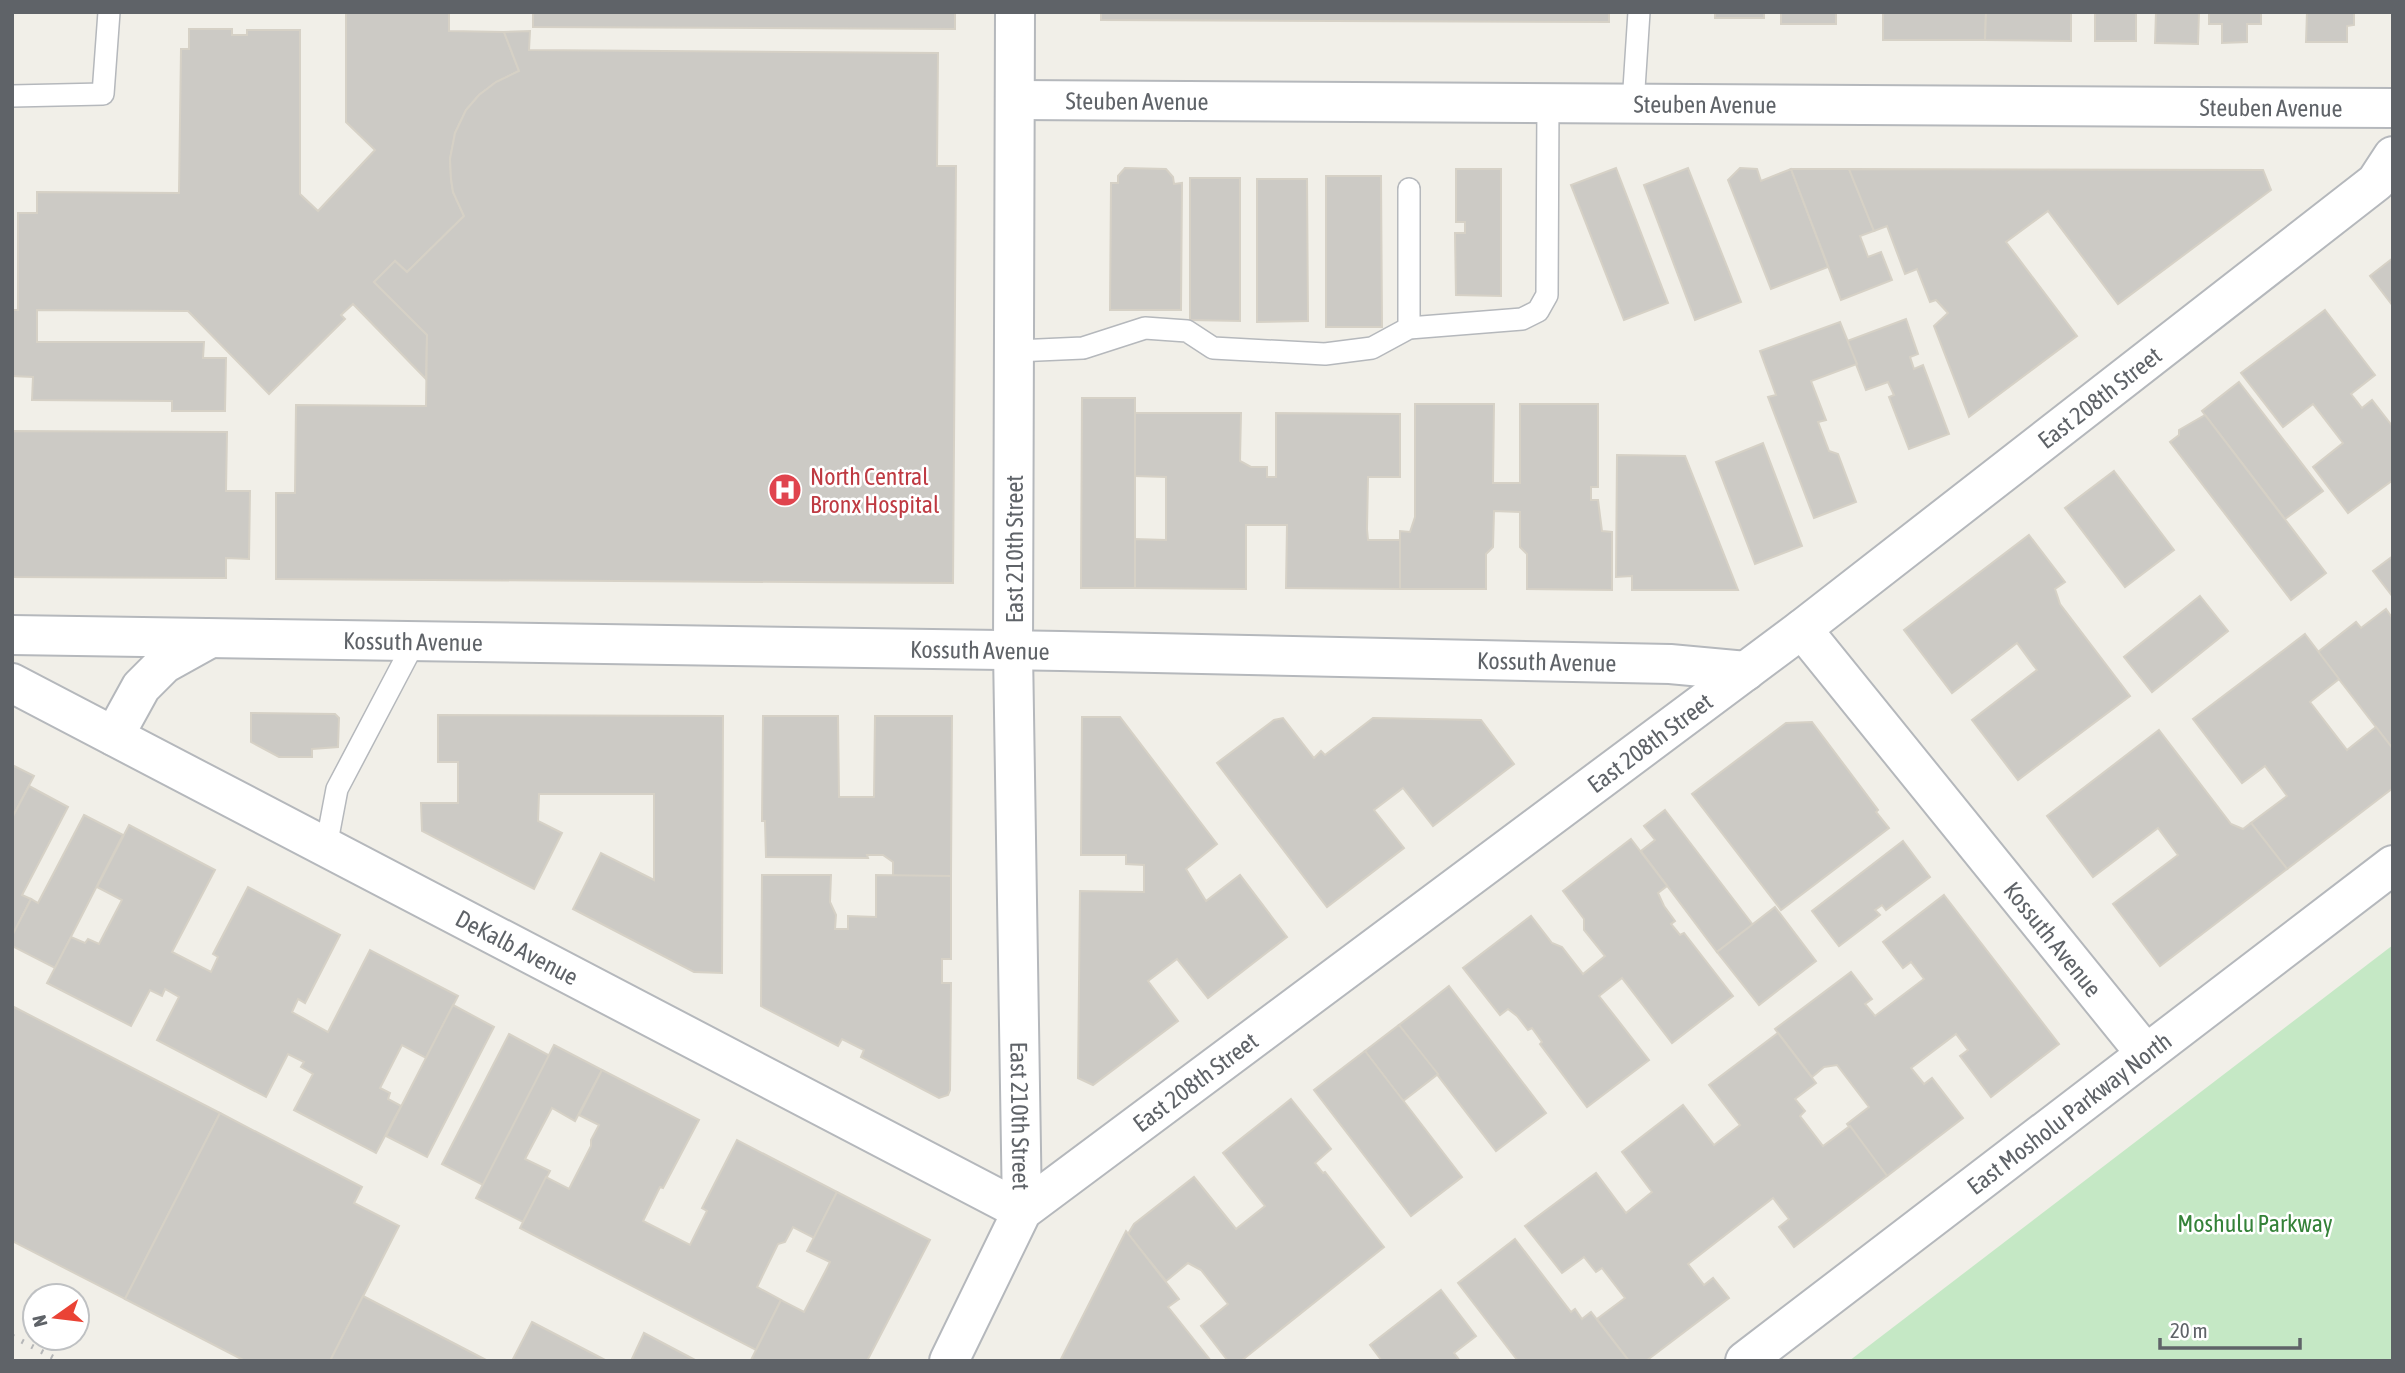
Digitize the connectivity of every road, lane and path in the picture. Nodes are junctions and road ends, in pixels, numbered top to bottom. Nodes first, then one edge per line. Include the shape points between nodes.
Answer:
1 (109, 12) edge
2 (1015, 12) edge
3 (1639, 12) edge
4 (12, 96) edge
5 (1015, 100) junction
6 (1548, 103) junction
7 (1633, 104) junction
8 (2393, 108) edge
9 (2393, 156) edge
10 (1409, 189) dead end
11 (1409, 328) junction
12 (1014, 351) junction
13 (1802, 629) junction
14 (12, 635) edge
15 (211, 638) junction
16 (415, 641) junction
17 (1013, 651) junction
18 (1746, 671) junction
19 (12, 683) edge
20 (114, 737) junction
21 (326, 847) junction
22 (2393, 865) edge
23 (2146, 1054) junction
24 (1022, 1211) junction
25 (949, 1361) edge
26 (1745, 1361) edge

1 - 4 lane via 103,94
2 - 5 street, East 210th Street
3 - 7 lane
5 - 6 street, Steuben Avenue
5 - 12 street, East 210th Street
6 - 7 street, Steuben Avenue
6 - 11 lane via 1547,295 1543,303 1522,320
7 - 8 street, Steuben Avenue
9 - 13 street, East 208th Street via 2376,182
10 - 11 lane
11 - 12 lane via 1373,348 1325,355 1213,348 1187,331 1145,328 1083,348
12 - 17 street, East 210th Street
13 - 18 street, East 208th Street
13 - 23 street, Kossuth Avenue
14 - 15 street, Kossuth Avenue
15 - 16 street, Kossuth Avenue
15 - 20 street, Kossuth Avenue via 164,664 141,687
16 - 17 street, Kossuth Avenue
16 - 21 lane via 337,789
17 - 18 street, Kossuth Avenue via 1670,664
17 - 24 street, East 210th Street
18 - 24 street, East 208th Street
19 - 20 street, DeKalb Avenue
20 - 21 street, DeKalb Avenue
21 - 24 street, DeKalb Avenue
22 - 23 street, East Mosholu Parkway North
23 - 26 street, East Mosholu Parkway North
24 - 25 street, East 208th Street

